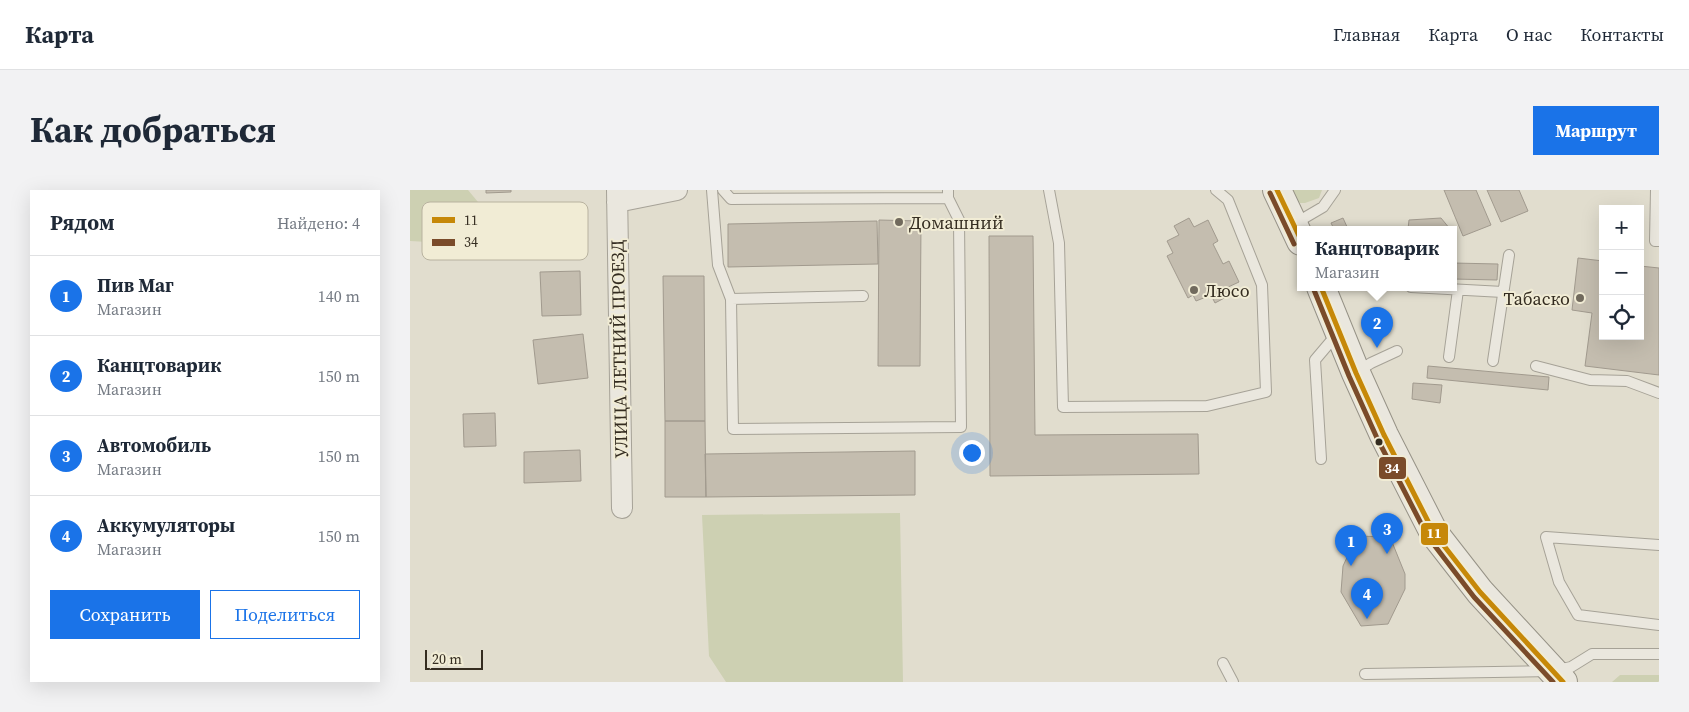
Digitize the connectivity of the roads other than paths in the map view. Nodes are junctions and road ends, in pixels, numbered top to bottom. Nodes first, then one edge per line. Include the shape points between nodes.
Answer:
1 (677, 190) edge
2 (712, 190) edge
3 (722, 190) edge
4 (1049, 190) edge
5 (1216, 190) edge
6 (1277, 190) edge
7 (1335, 190) edge
8 (1656, 190) edge
9 (948, 194) edge
10 (617, 196) edge
11 (1657, 222) edge
12 (1304, 226) edge
13 (1297, 233) edge
14 (1659, 241) edge
15 (1508, 255) dead end
16 (1458, 290) joint
17 (1323, 291) edge
18 (1503, 292) junction
19 (863, 296) dead end
20 (731, 299) junction
21 (1339, 331) junction
22 (1397, 351) dead end
23 (1449, 356) dead end
24 (1493, 361) dead end
25 (1536, 366) dead end
26 (1356, 373) junction
27 (1659, 393) edge
28 (1321, 458) dead end
29 (622, 508) dead end
30 (1659, 545) edge
31 (1659, 625) edge
32 (1659, 654) edge
33 (1222, 663) dead end
34 (1365, 674) dead end
35 (1558, 677) edge
36 (1233, 682) edge

1 - 10 street
2 - 20 lane via 718,264
3 - 9 lane via 731,199
4 - 5 lane via 1059,243 1063,407 1207,406 1266,392 1262,285 1228,200
6 - 13 street
7 - 12 lane
8 - 11 lane
9 - 20 lane via 959,220 961,427 734,429
10 - 29 street, УЛИЦА ЛЕТНИЙ ПРОЕЗД
11 - 14 lane via 1655,241
15 - 18 lane
16 - 18 lane
16 - 23 lane
17 - 21 street
18 - 24 lane
19 - 20 lane
21 - 26 street
21 - 28 lane via 1315,360
22 - 26 lane
25 - 27 lane via 1590,380 1627,381
26 - 35 street via 1434,533 1480,592
30 - 31 lane via 1546,536 1559,582 1578,615
32 - 35 lane via 1592,654
33 - 36 lane
34 - 35 lane

